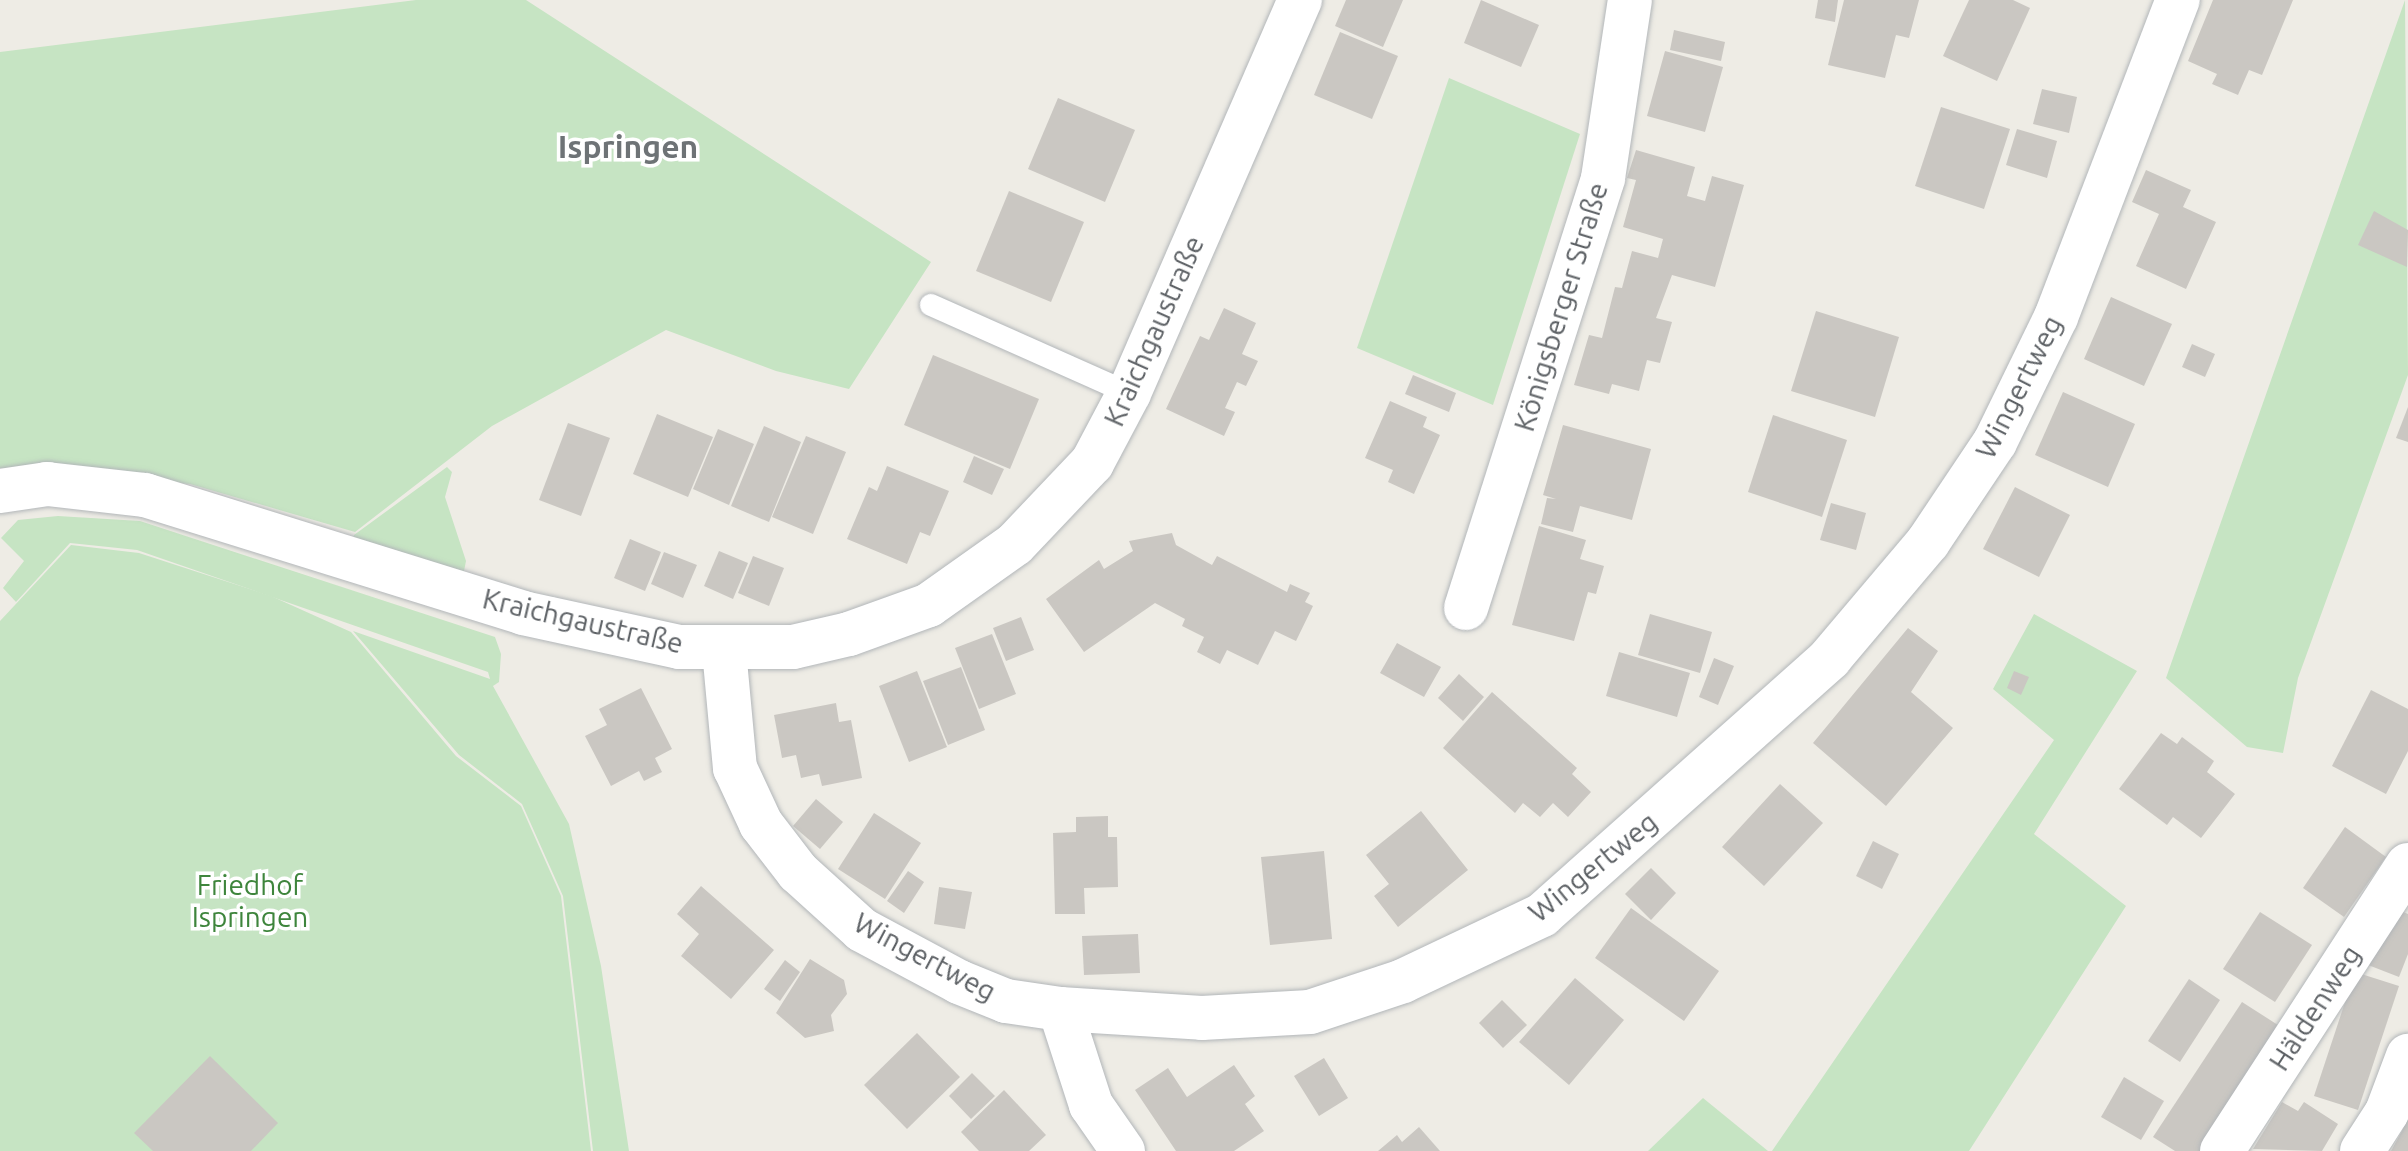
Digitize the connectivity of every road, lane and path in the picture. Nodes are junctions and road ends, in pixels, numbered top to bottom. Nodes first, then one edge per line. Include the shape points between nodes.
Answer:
1 (1300, 0) edge
2 (1630, 0) edge
3 (2178, 0) edge
4 (931, 305) dead end
5 (1129, 393) junction
6 (0, 491) edge
7 (1466, 608) dead end
8 (724, 650) junction
9 (2408, 865) edge
10 (1060, 1009) junction
11 (2408, 1056) edge
12 (1123, 1151) edge
13 (2222, 1151) edge
14 (2362, 1151) edge

1 - 5 street, Kraichgaustraße
2 - 7 street, Königsberger Straße via 1603,178
3 - 10 street, Wingertweg via 2056,317 1995,442 1928,542 1830,658 1670,804 1542,915 1403,981 1310,1012 1202,1018
4 - 5 lane
5 - 8 street, Kraichgaustraße via 1092,463 1015,544 973,579 929,605 849,634 793,647
6 - 8 street, Kraichgaustraße via 47,484 145,495 523,613 679,647
8 - 10 street, Wingertweg via 735,768 761,824 798,872 862,930 959,982 1006,1001
9 - 13 street, Häldenweg
10 - 12 street via 1091,1105
11 - 14 street via 2387,1112

